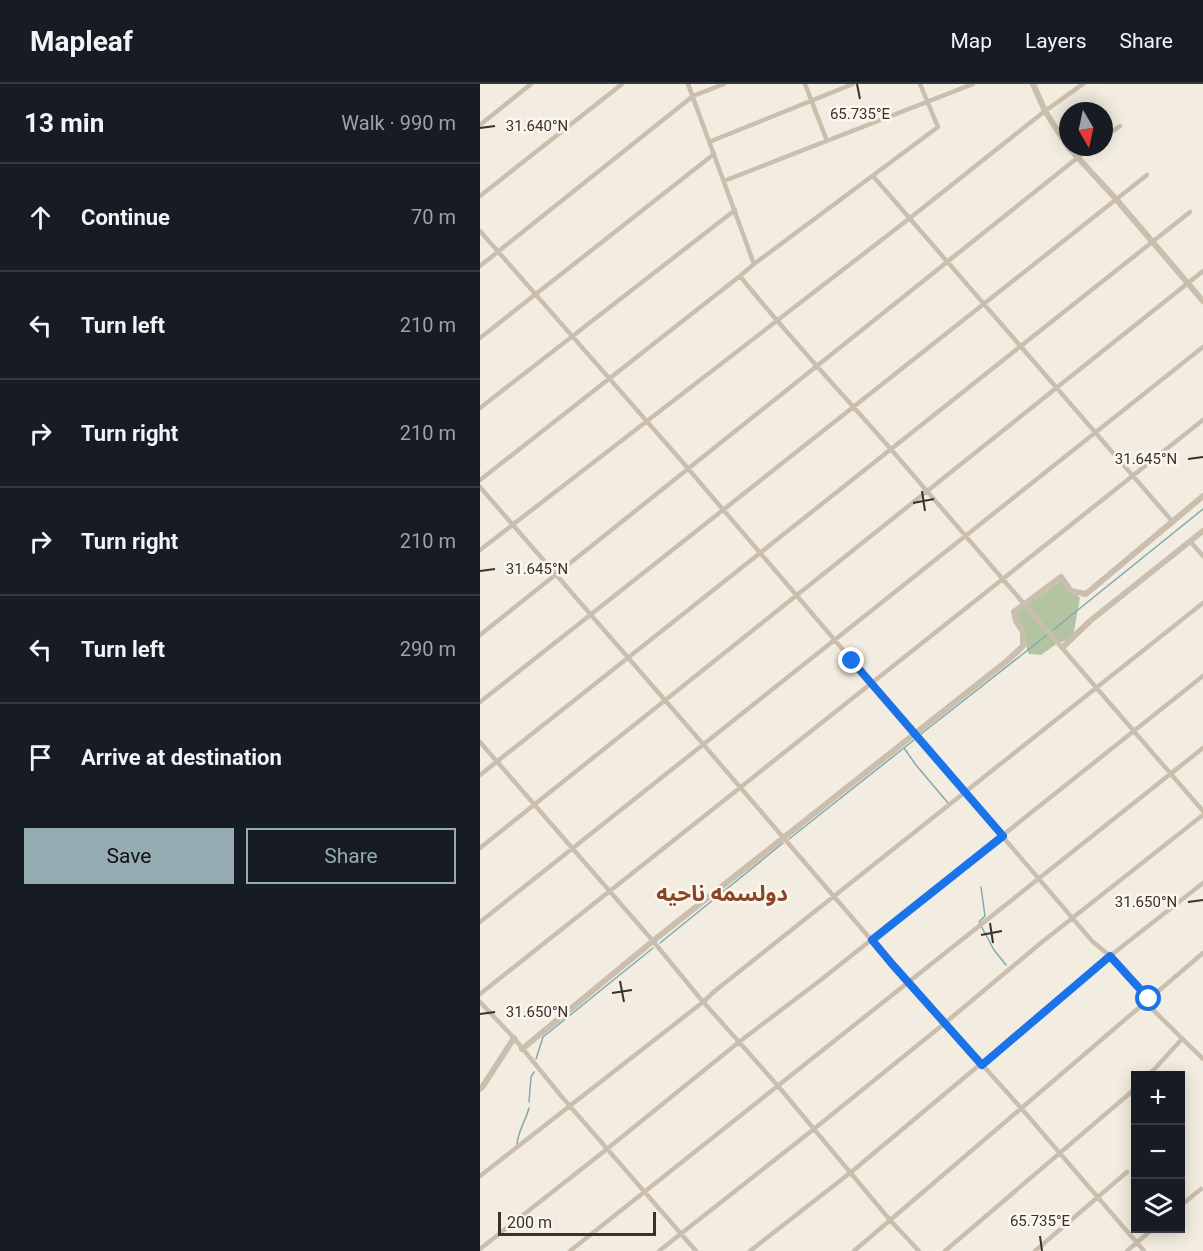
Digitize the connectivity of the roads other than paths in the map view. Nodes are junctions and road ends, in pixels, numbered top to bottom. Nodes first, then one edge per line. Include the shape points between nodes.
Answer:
1 (531, 84) edge
2 (622, 84) edge
3 (688, 84) edge
4 (724, 84) edge
5 (805, 84) edge
6 (853, 84) edge
7 (921, 84) edge
8 (973, 84) edge
9 (1033, 84) edge
10 (1083, 84) edge
11 (693, 96) junction
12 (811, 101) junction
13 (928, 102) junction
14 (1045, 111) junction
15 (480, 125) edge
16 (1120, 126) dead end
17 (1113, 131) edge
18 (1059, 133) edge
19 (827, 141) junction
20 (709, 142) junction
21 (714, 154) junction
22 (1077, 157) joint
23 (1147, 175) dead end
24 (873, 176) junction
25 (724, 181) junction
26 (480, 196) edge
27 (1116, 200) junction
28 (735, 210) junction
29 (1190, 212) dead end
30 (910, 218) junction
31 (480, 231) edge
32 (1152, 242) junction
33 (498, 252) junction
34 (947, 261) junction
35 (754, 264) junction
36 (480, 266) edge
37 (1203, 271) edge
38 (740, 276) junction
39 (1188, 283) junction
40 (536, 294) junction
41 (1203, 301) edge
42 (984, 304) junction
43 (776, 321) junction
44 (572, 336) junction
45 (480, 338) edge
46 (1021, 346) junction
47 (1203, 348) edge
48 (817, 365) junction
49 (609, 379) junction
50 (1057, 387) junction
51 (854, 407) junction
52 (480, 408) edge
53 (1203, 420) edge
54 (647, 421) junction
55 (1096, 432) junction
56 (891, 450) junction
57 (687, 468) junction
58 (1133, 476) junction
59 (480, 480) edge
60 (480, 487) edge
61 (926, 491) junction
62 (1203, 496) edge
63 (723, 510) junction
64 (1172, 521) junction
65 (513, 524) junction
66 (1203, 531) edge
67 (965, 536) junction
68 (1190, 541) junction
69 (480, 550) edge
70 (760, 553) junction
71 (1203, 556) edge
72 (556, 574) junction
73 (1002, 579) junction
74 (796, 595) junction
75 (1203, 603) edge
76 (1024, 604) junction
77 (591, 615) junction
78 (480, 635) edge
79 (835, 640) junction
80 (1063, 647) junction
81 (628, 658) junction
82 (1203, 676) edge
83 (871, 684) junction
84 (1096, 688) junction
85 (665, 700) junction
86 (480, 702) edge
87 (1134, 731) junction
88 (915, 734) junction
89 (480, 742) edge
90 (703, 744) junction
91 (1203, 748) edge
92 (497, 762) junction
93 (1171, 774) junction
94 (480, 775) edge
95 (740, 788) junction
96 (965, 792) junction
97 (534, 804) junction
98 (1203, 813) edge
99 (1003, 836) junction
100 (783, 838) junction
101 (480, 848) edge
102 (573, 848) junction
103 (1039, 878) junction
104 (1203, 884) edge
105 (609, 892) junction
106 (834, 896) junction
107 (1073, 918) junction
108 (480, 922) edge
109 (872, 940) junction
110 (653, 941) junction
111 (1203, 953) edge
112 (1110, 956) junction
113 (908, 983) junction
114 (480, 994) edge
115 (1147, 1000) junction
116 (480, 1002) edge
117 (704, 1002) junction
118 (945, 1023) junction
119 (514, 1038) junction
120 (1182, 1039) junction
121 (739, 1042) junction
122 (522, 1049) junction
123 (1203, 1059) edge
124 (982, 1065) junction
125 (1153, 1071) edge
126 (778, 1086) junction
127 (480, 1089) edge
128 (1131, 1092) edge
129 (570, 1107) junction
130 (1021, 1108) junction
131 (814, 1129) junction
132 (607, 1149) junction
133 (1059, 1152) junction
134 (1127, 1172) dead end
135 (850, 1173) junction
136 (480, 1176) edge
137 (1201, 1189) dead end
138 (644, 1191) junction
139 (1098, 1197) junction
140 (1185, 1202) edge
141 (890, 1220) junction
142 (1148, 1233) edge
143 (681, 1234) junction
144 (1137, 1243) junction
145 (480, 1249) edge
146 (570, 1251) edge
147 (659, 1251) edge
148 (696, 1251) edge
149 (750, 1251) edge
150 (854, 1251) edge
151 (919, 1251) edge
152 (945, 1251) edge
153 (1035, 1251) edge
154 (1127, 1251) edge
155 (1144, 1251) edge

1 - 15 street
2 - 26 street
3 - 11 street
4 - 11 street
5 - 12 street
6 - 12 street
7 - 13 street
8 - 13 street
9 - 14 street
10 - 14 street
11 - 20 street
11 - 33 street
12 - 19 street
12 - 20 street
13 - 19 street
13 - 24 street via 938,127
14 - 18 street
14 - 30 street
16 - 17 street
19 - 25 street
20 - 21 street
21 - 25 street
21 - 40 street
22 - 27 street
22 - 34 street
23 - 27 street
24 - 30 street
24 - 35 street
25 - 28 street
27 - 32 street
27 - 42 street
28 - 35 street
28 - 44 street
29 - 32 street
30 - 34 street
30 - 43 street
31 - 33 street
32 - 39 street
32 - 46 street
33 - 36 street
33 - 40 street
34 - 42 street
34 - 48 street
35 - 38 street
37 - 39 street
38 - 43 street
38 - 49 street
39 - 41 street
39 - 50 street
40 - 44 street
40 - 45 street
42 - 46 street
42 - 51 street
43 - 48 street
43 - 54 street
44 - 49 street
44 - 52 street
46 - 50 street
46 - 56 street
47 - 55 street
48 - 51 street
48 - 57 street
49 - 54 street
49 - 59 street
50 - 55 street
50 - 61 street
51 - 56 street
51 - 63 street
53 - 58 street
54 - 57 street
54 - 65 street
55 - 58 street
55 - 67 street
56 - 61 street
56 - 70 street
57 - 63 street
57 - 72 street
58 - 64 street
58 - 73 street
60 - 65 street
61 - 67 street
61 - 74 street
62 - 64 street
63 - 70 street
63 - 77 street
64 - 76 street via 1086,594 1071,591 1061,577
65 - 69 street
65 - 72 street
66 - 68 street
67 - 73 street
67 - 79 street
68 - 71 street
68 - 80 street
70 - 74 street
70 - 81 street
72 - 77 street
72 - 78 street
73 - 76 street
73 - 83 street
74 - 79 street
74 - 85 street
75 - 84 street
76 - 80 street
76 - 88 street via 1014,612 1023,632 1023,646
77 - 81 street
77 - 86 street
79 - 83 street
79 - 90 street
80 - 84 street
81 - 85 street
81 - 92 street
82 - 87 street
83 - 88 street
83 - 95 street
84 - 87 street
84 - 96 street
85 - 90 street
85 - 97 street
87 - 93 street
87 - 99 street
88 - 96 street
88 - 100 street
89 - 92 street
90 - 95 street
90 - 102 street
91 - 93 street
92 - 94 street
92 - 97 street
93 - 98 street
93 - 103 street
95 - 100 street
95 - 105 street
96 - 99 street
96 - 106 street
97 - 101 street
97 - 102 street
98 - 107 street
99 - 103 street
99 - 109 street
100 - 106 street
100 - 110 street
102 - 105 street
102 - 108 street
103 - 107 street
103 - 113 street
104 - 112 street
105 - 110 street
105 - 114 street
106 - 109 street
106 - 117 street
107 - 112 street
107 - 118 street
109 - 113 street
109 - 121 street
110 - 117 street
110 - 122 street
111 - 115 street
112 - 115 street
112 - 124 street
113 - 118 street
113 - 126 street
115 - 120 street
115 - 130 street
116 - 119 street
117 - 121 street
117 - 129 street
118 - 124 street
118 - 131 street
119 - 122 street
119 - 127 street
120 - 123 street
120 - 125 street
121 - 126 street
121 - 132 street
122 - 129 street
124 - 130 street
124 - 135 street
126 - 131 street
126 - 138 street
128 - 133 street
129 - 132 street
129 - 136 street
130 - 133 street
130 - 141 street
131 - 135 street
131 - 143 street
132 - 138 street
132 - 145 street
133 - 139 street
133 - 152 street
134 - 139 street
135 - 141 street
135 - 149 street
137 - 140 street
138 - 143 street
138 - 146 street
139 - 144 street
139 - 153 street
141 - 150 street
141 - 151 street
142 - 144 street
143 - 147 street
143 - 148 street
144 - 154 street
144 - 155 street

